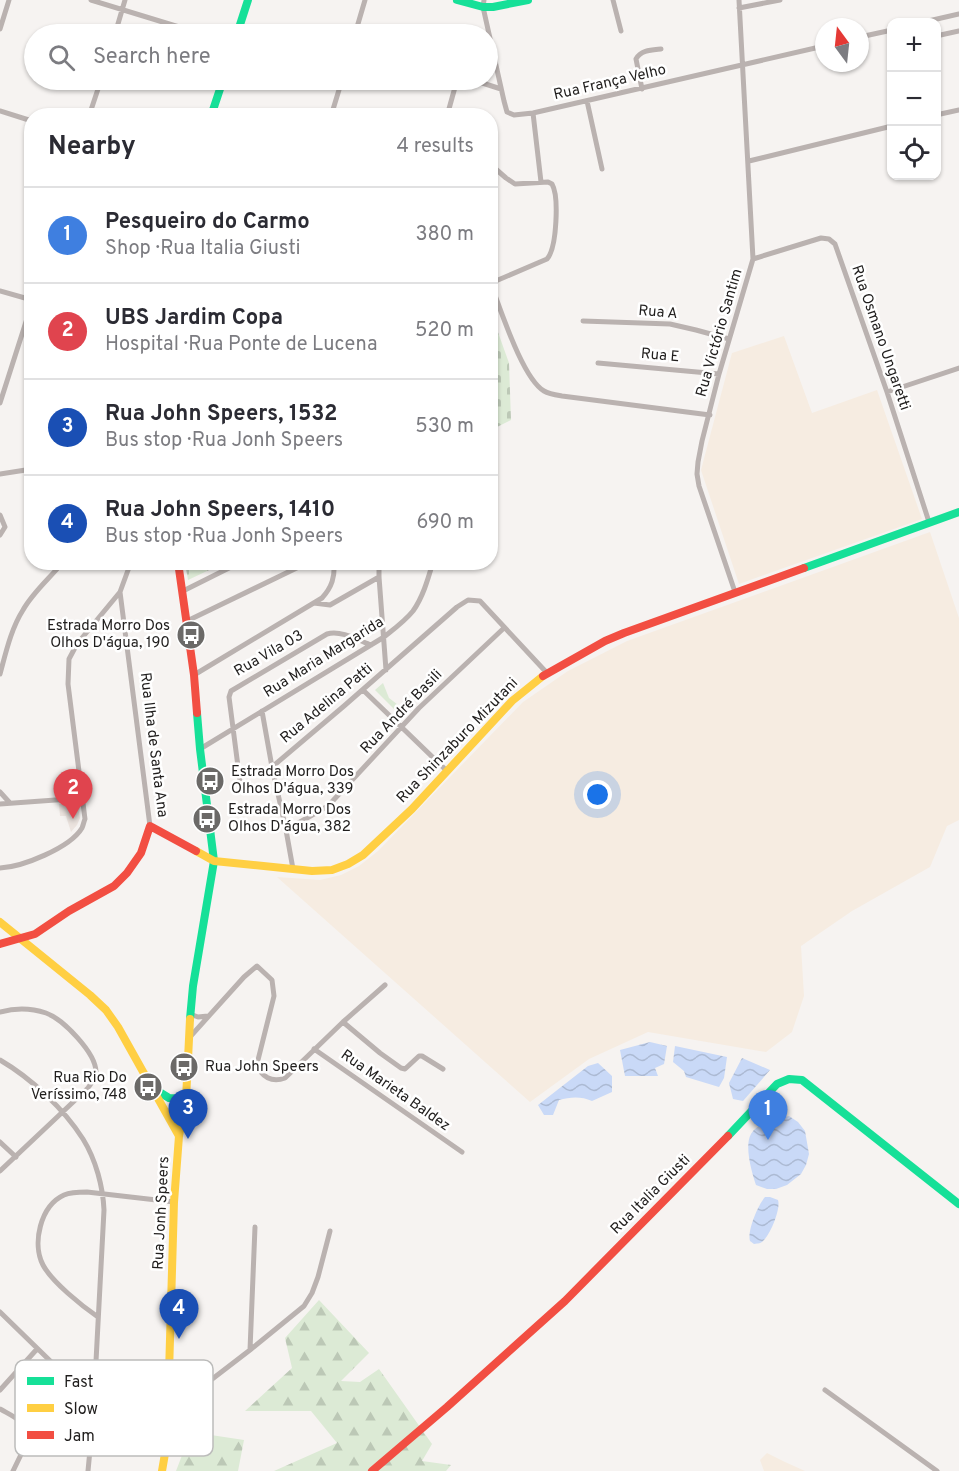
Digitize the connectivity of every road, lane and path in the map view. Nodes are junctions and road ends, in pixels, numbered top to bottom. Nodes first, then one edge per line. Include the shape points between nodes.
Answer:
1 (9, 0) edge
2 (91, 0) edge
3 (125, 0) edge
4 (248, 0) edge
5 (365, 0) edge
6 (456, 0) edge
7 (528, 0) edge
8 (613, 0) edge
9 (739, 0) edge
10 (780, 0) edge
11 (484, 4) edge
12 (739, 8) junction
13 (122, 10) junction
14 (959, 14) edge
15 (941, 18) edge
16 (118, 24) edge
17 (169, 24) edge
18 (240, 24) edge
19 (358, 24) edge
20 (488, 24) edge
21 (0, 29) edge
22 (621, 31) dead end
23 (887, 31) edge
24 (959, 31) edge
25 (869, 35) edge
26 (941, 35) edge
27 (815, 48) edge
28 (661, 49) dead end
29 (742, 65) junction
30 (498, 74) edge
31 (498, 88) edge
32 (642, 88) junction
33 (501, 89) junction
34 (98, 90) edge
35 (220, 90) edge
36 (339, 90) edge
37 (454, 90) edge
38 (587, 101) junction
39 (92, 108) edge
40 (214, 108) edge
41 (333, 108) edge
42 (449, 108) edge
43 (959, 110) edge
44 (0, 111) edge
45 (533, 113) junction
46 (941, 114) edge
47 (24, 118) edge
48 (887, 127) edge
49 (749, 161) junction
50 (602, 169) dead end
51 (498, 171) edge
52 (541, 182) junction
53 (753, 259) junction
54 (498, 280) edge
55 (0, 291) edge
56 (24, 299) edge
57 (498, 300) edge
58 (583, 321) dead end
59 (24, 327) edge
60 (729, 339) junction
61 (598, 363) dead end
62 (959, 368) edge
63 (719, 374) junction
64 (886, 392) junction
65 (0, 403) edge
66 (710, 415) junction
67 (24, 470) edge
68 (0, 474) edge
69 (959, 512) edge
70 (0, 515) edge
71 (929, 522) junction
72 (0, 535) edge
73 (56, 570) edge
74 (128, 570) edge
75 (179, 570) edge
76 (225, 570) edge
77 (292, 570) edge
78 (334, 570) edge
79 (379, 570) edge
80 (430, 570) edge
81 (379, 577) junction
82 (183, 591) junction
83 (120, 592) junction
84 (735, 592) junction
85 (314, 603) junction
86 (187, 621) junction
87 (504, 628) junction
88 (384, 637) junction
89 (371, 645) junction
90 (386, 670) junction
91 (0, 674) edge
92 (547, 674) junction
93 (194, 675) junction
94 (363, 690) junction
95 (262, 711) junction
96 (401, 727) junction
97 (232, 728) junction
98 (201, 749) junction
99 (272, 766) junction
100 (447, 771) junction
101 (240, 782) dead end
102 (0, 792) edge
103 (83, 798) junction
104 (10, 803) junction
105 (0, 804) edge
106 (150, 826) junction
107 (286, 830) junction
108 (214, 861) junction
109 (0, 868) edge
110 (293, 869) junction
111 (0, 924) edge
112 (20, 939) junction
113 (0, 944) edge
114 (385, 985) dead end
115 (0, 1012) edge
116 (190, 1014) junction
117 (208, 1016) junction
118 (343, 1022) junction
119 (189, 1038) junction
120 (314, 1049) junction
121 (0, 1060) edge
122 (443, 1069) dead end
123 (153, 1088) junction
124 (186, 1099) junction
125 (62, 1112) junction
126 (179, 1136) junction
127 (0, 1142) edge
128 (462, 1152) dead end
129 (16, 1157) junction
130 (0, 1171) edge
131 (103, 1194) junction
132 (174, 1202) junction
133 (959, 1204) edge
134 (255, 1227) dead end
135 (330, 1232) dead end
136 (0, 1312) edge
137 (98, 1317) junction
138 (37, 1349) junction
139 (250, 1350) junction
140 (27, 1360) edge
141 (49, 1360) edge
142 (95, 1360) edge
143 (170, 1360) edge
144 (15, 1373) edge
145 (213, 1378) edge
146 (0, 1390) edge
147 (825, 1390) dead end
148 (0, 1409) edge
149 (15, 1418) edge
150 (20, 1456) edge
151 (89, 1456) edge
152 (165, 1456) edge
153 (13, 1471) edge
154 (88, 1471) edge
155 (162, 1471) edge
156 (372, 1471) edge
157 (937, 1471) edge

1 - 21 street
2 - 13 street
3 - 13 street
4 - 18 street
5 - 19 street
6 - 11 street
7 - 11 street via 493,7
8 - 22 street
9 - 12 street, Rua Victório Santim
10 - 12 street
11 - 20 street, Rua França Velho
12 - 29 street, Rua Victório Santim
13 - 16 street
13 - 17 street
14 - 15 street
23 - 25 street
24 - 26 street
27 - 29 street, Rua França Velho
28 - 32 street via 639,54 636,59
29 - 32 street, Rua França Velho
29 - 49 street, Rua Victório Santim
30 - 33 street, Rua França Velho
31 - 33 street
32 - 38 street, Rua França Velho
33 - 45 street, Rua França Velho via 510,114
34 - 39 street
35 - 40 street
36 - 41 street
37 - 42 street
38 - 45 street, Rua França Velho
38 - 50 street
43 - 46 street
44 - 47 street
45 - 52 street
48 - 49 street
49 - 53 street, Rua Victório Santim
51 - 52 street via 515,184
52 - 54 street via 552,184 555,193 551,255
53 - 60 street, Rua Victório Santim
53 - 64 street, Rua Osmano Ungaretti via 825,237 832,241
55 - 56 street
57 - 66 street via 531,378 544,391
58 - 60 street, Rua A via 670,324
59 - 65 street
60 - 63 street, Rua Victório Santim
61 - 63 street, Rua E
62 - 64 street
63 - 66 street, Rua Victório Santim
64 - 71 street, Rua Osmano Ungaretti
66 - 84 street, Rua Victório Santim via 697,474
67 - 68 street
69 - 71 street, Rua Shinzaburo Mizutani
70 - 72 street via 4,527
71 - 84 street, Rua Shinzaburo Mizutani
73 - 91 street via 22,611
74 - 83 street, Rua Ilha de Santa Ana
75 - 82 street, Rua Jonh Speers
76 - 82 street
77 - 86 street
78 - 85 street via 332,586
79 - 81 street
80 - 88 street, Rua Maria Margarida via 414,610
81 - 85 street via 330,605
81 - 88 street
82 - 86 street, Rua Jonh Speers
83 - 103 street via 76,644 69,659
83 - 106 street, Rua Ilha de Santa Ana
84 - 92 street, Rua Shinzaburo Mizutani via 605,641
85 - 93 street
86 - 93 street, Rua Jonh Speers
87 - 90 street, Rua Adelina Patti via 480,601 468,600
87 - 92 street
87 - 96 street, Rua André Basili
88 - 89 street, Rua Maria Margarida
88 - 90 street
89 - 95 street, Rua Maria Margarida
89 - 97 street, Rua Vila 03 via 331,632 234,688 230,693
90 - 94 street, Rua Adelina Patti
92 - 100 street, Rua Shinzaburo Mizutani via 512,701
93 - 98 street, Rua Jonh Speers
94 - 96 street
94 - 99 street, Rua Adelina Patti
95 - 97 street, Rua Maria Margarida
95 - 99 street
96 - 100 street
96 - 107 street, Rua André Basili via 328,806
97 - 98 street, Rua Maria Margarida
97 - 101 street, Rua Vila 03
98 - 108 street, Rua Jonh Speers
99 - 107 street
100 - 110 street, Rua Shinzaburo Mizutani via 363,855 332,870
102 - 104 street
103 - 104 street
103 - 109 street via 85,819 77,834 25,864
104 - 105 street
106 - 108 street, Rua Shinzaburo Mizutani
106 - 112 street, Rua Ilha de Santa Ana via 141,854 114,886 35,934
107 - 110 street
108 - 110 street, Rua Shinzaburo Mizutani
108 - 116 street, Rua Jonh Speers
111 - 112 street
112 - 113 street, Rua Ilha de Santa Ana
112 - 123 street via 106,1010
114 - 118 street
115 - 125 street via 34,1010 48,1014 65,1025 87,1051 95,1066 94,1079
116 - 117 street
116 - 119 street, Rua Jonh Speers
117 - 119 street
117 - 120 street via 256,966 272,980 274,996 258,1057 261,1072 271,1080 285,1078
118 - 120 street
118 - 122 street via 401,1068 422,1056
119 - 124 street, Rua Jonh Speers
120 - 128 street, Rua Marieta Baldez
121 - 125 street via 18,1070
123 - 124 street via 169,1098
123 - 126 street
124 - 126 street, Rua Jonh Speers
125 - 129 street
125 - 131 street via 83,1140
126 - 132 street, Rua Jonh Speers
127 - 129 street
129 - 130 street
131 - 132 street
131 - 137 street
131 - 137 street via 74,1192 55,1200 42,1220 38,1249 50,1275
132 - 143 street, Rua Jonh Speers
133 - 156 street, Rua Italia Giusti via 802,1080 785,1079 565,1301
134 - 139 street
135 - 139 street via 318,1277 304,1305
136 - 138 street
137 - 142 street
138 - 140 street
138 - 141 street
139 - 145 street
144 - 146 street
147 - 157 street
148 - 149 street
150 - 153 street
151 - 154 street
152 - 155 street, Rua Jonh Speers

